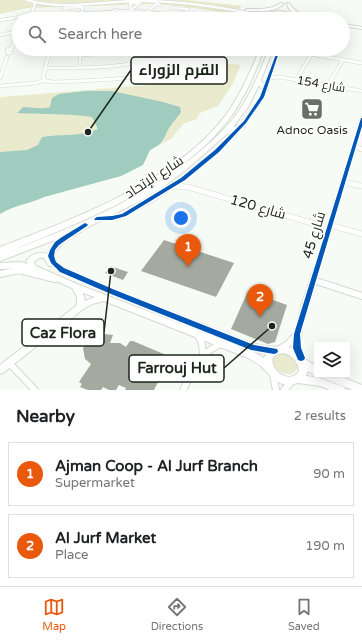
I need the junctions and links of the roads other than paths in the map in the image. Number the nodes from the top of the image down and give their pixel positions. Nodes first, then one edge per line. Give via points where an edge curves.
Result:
1 (27, 0) edge
2 (152, 0) edge
3 (119, 1) edge
4 (108, 2) junction
5 (282, 2) edge
6 (289, 2) edge
7 (35, 3) edge
8 (78, 4) junction
9 (114, 4) junction
10 (156, 4) dead end
11 (188, 4) junction
12 (83, 7) junction
13 (115, 10) junction
14 (131, 10) junction
15 (120, 11) joint
16 (238, 11) junction
17 (246, 11) junction
18 (64, 12) edge
19 (82, 12) edge
20 (111, 12) edge
21 (147, 12) joint
22 (167, 12) edge
23 (186, 12) edge
24 (241, 12) edge
25 (250, 12) edge
26 (260, 12) edge
27 (275, 12) edge
28 (288, 12) edge
29 (294, 12) edge
30 (12, 19) edge
31 (0, 20) edge
32 (350, 25) edge
33 (362, 27) edge
34 (12, 32) edge
35 (6, 34) junction
36 (0, 35) edge
37 (12, 35) edge
38 (12, 45) edge
39 (49, 56) edge
40 (80, 56) edge
41 (161, 56) edge
42 (199, 56) edge
43 (259, 56) edge
44 (268, 56) edge
45 (277, 56) edge
46 (310, 56) edge
47 (317, 56) edge
48 (343, 60) junction
49 (362, 63) edge
50 (80, 66) junction
51 (45, 68) junction
52 (271, 73) junction
53 (279, 77) junction
54 (0, 78) edge
55 (45, 80) junction
56 (269, 80) junction
57 (296, 80) junction
58 (259, 81) junction
59 (328, 85) junction
60 (0, 86) edge
61 (265, 90) junction
62 (362, 91) edge
63 (362, 119) edge
64 (242, 126) junction
65 (224, 133) junction
66 (354, 147) junction
67 (362, 148) edge
68 (183, 179) junction
69 (343, 182) junction
70 (172, 186) junction
71 (362, 186) edge
72 (188, 187) junction
73 (97, 219) junction
74 (85, 225) junction
75 (329, 227) junction
76 (362, 234) edge
77 (0, 251) edge
78 (0, 258) edge
79 (0, 266) edge
80 (56, 266) junction
81 (33, 268) junction
82 (0, 274) edge
83 (59, 279) junction
84 (313, 280) junction
85 (74, 286) junction
86 (362, 296) edge
87 (105, 298) junction
88 (79, 308) junction
89 (198, 334) junction
90 (297, 334) junction
91 (222, 344) junction
92 (277, 350) junction
93 (203, 354) junction
94 (301, 360) junction
95 (9, 363) junction
96 (0, 370) edge
97 (314, 370) edge
98 (272, 372) junction
99 (333, 378) edge
100 (295, 380) junction
101 (362, 389) edge
102 (35, 390) edge
103 (183, 390) edge
104 (276, 390) edge
105 (284, 390) edge
106 (341, 390) edge

1 - 7 street
2 - 11 street
3 - 4 street
3 - 7 street
3 - 9 street
3 - 11 street
4 - 8 street
4 - 9 street
5 - 17 highway via 269,10
5 - 27 highway
6 - 28 highway
6 - 29 highway via 290,9
7 - 8 street
8 - 12 street
9 - 13 street
10 - 21 street
11 - 16 street via 203,9
11 - 17 street
12 - 18 street via 65,8
12 - 19 street
13 - 15 street
13 - 20 street
14 - 14 street via 130,3 140,3
14 - 15 street
14 - 21 street
16 - 17 street
16 - 24 highway
17 - 25 street
17 - 26 street
22 - 23 street via 172,7 188,9
30 - 31 street
32 - 33 highway
34 - 35 street
35 - 36 street
35 - 37 street
38 - 54 street
39 - 51 street
40 - 50 street
41 - 50 street via 142,61
42 - 55 street via 171,70 149,75 56,82
43 - 77 highway, شارع الإتحاد via 246,88 227,118 184,159 105,207
44 - 58 highway, شارع الإتحاد
45 - 52 street
46 - 57 street
47 - 48 street
48 - 49 street
48 - 59 street
50 - 51 street
51 - 55 street
52 - 53 street, شارع 154
52 - 56 street
53 - 56 street, شارع 154
53 - 57 street, شارع 154
55 - 60 street
56 - 58 highway via 263,83
56 - 61 street
57 - 59 street, شارع 154
58 - 61 highway
58 - 65 highway, شارع الإتحاد via 244,108
59 - 62 street, شارع 154
61 - 64 street
63 - 66 street, شارع 45
64 - 65 highway
64 - 68 street
65 - 73 highway, شارع الإتحاد via 179,173 135,201
66 - 67 street
66 - 69 street, شارع 45
68 - 70 street
68 - 72 street via 183,183
69 - 71 street
69 - 75 street, شارع 45
70 - 72 street, شارع 120
70 - 73 street via 124,215
72 - 75 street, شارع 120
73 - 74 highway, شارع الإتحاد
74 - 78 highway, شارع الإتحاد
74 - 80 street via 56,244 52,255
75 - 76 street, شارع 120
75 - 84 street, شارع 45
79 - 81 street via 20,265
80 - 81 street via 51,264 47,257 40,255 30,261
80 - 92 street via 67,273 254,348
81 - 83 street
82 - 83 street via 19,270
83 - 85 street
84 - 86 street
84 - 90 street, شارع 45
85 - 87 street
85 - 88 street via 82,298
87 - 88 street
87 - 89 street
88 - 95 street
89 - 91 street
89 - 93 street
90 - 92 street
90 - 94 street, شارع 45 via 297,348
91 - 93 street via 211,347
91 - 98 street via 251,354
92 - 94 street via 294,352
92 - 98 street via 271,354 268,361
93 - 103 street
94 - 97 street
94 - 100 street via 304,365 303,373
95 - 96 street
95 - 102 street
98 - 100 street via 282,380
98 - 104 street
99 - 101 street
100 - 105 street
100 - 106 street via 320,382

